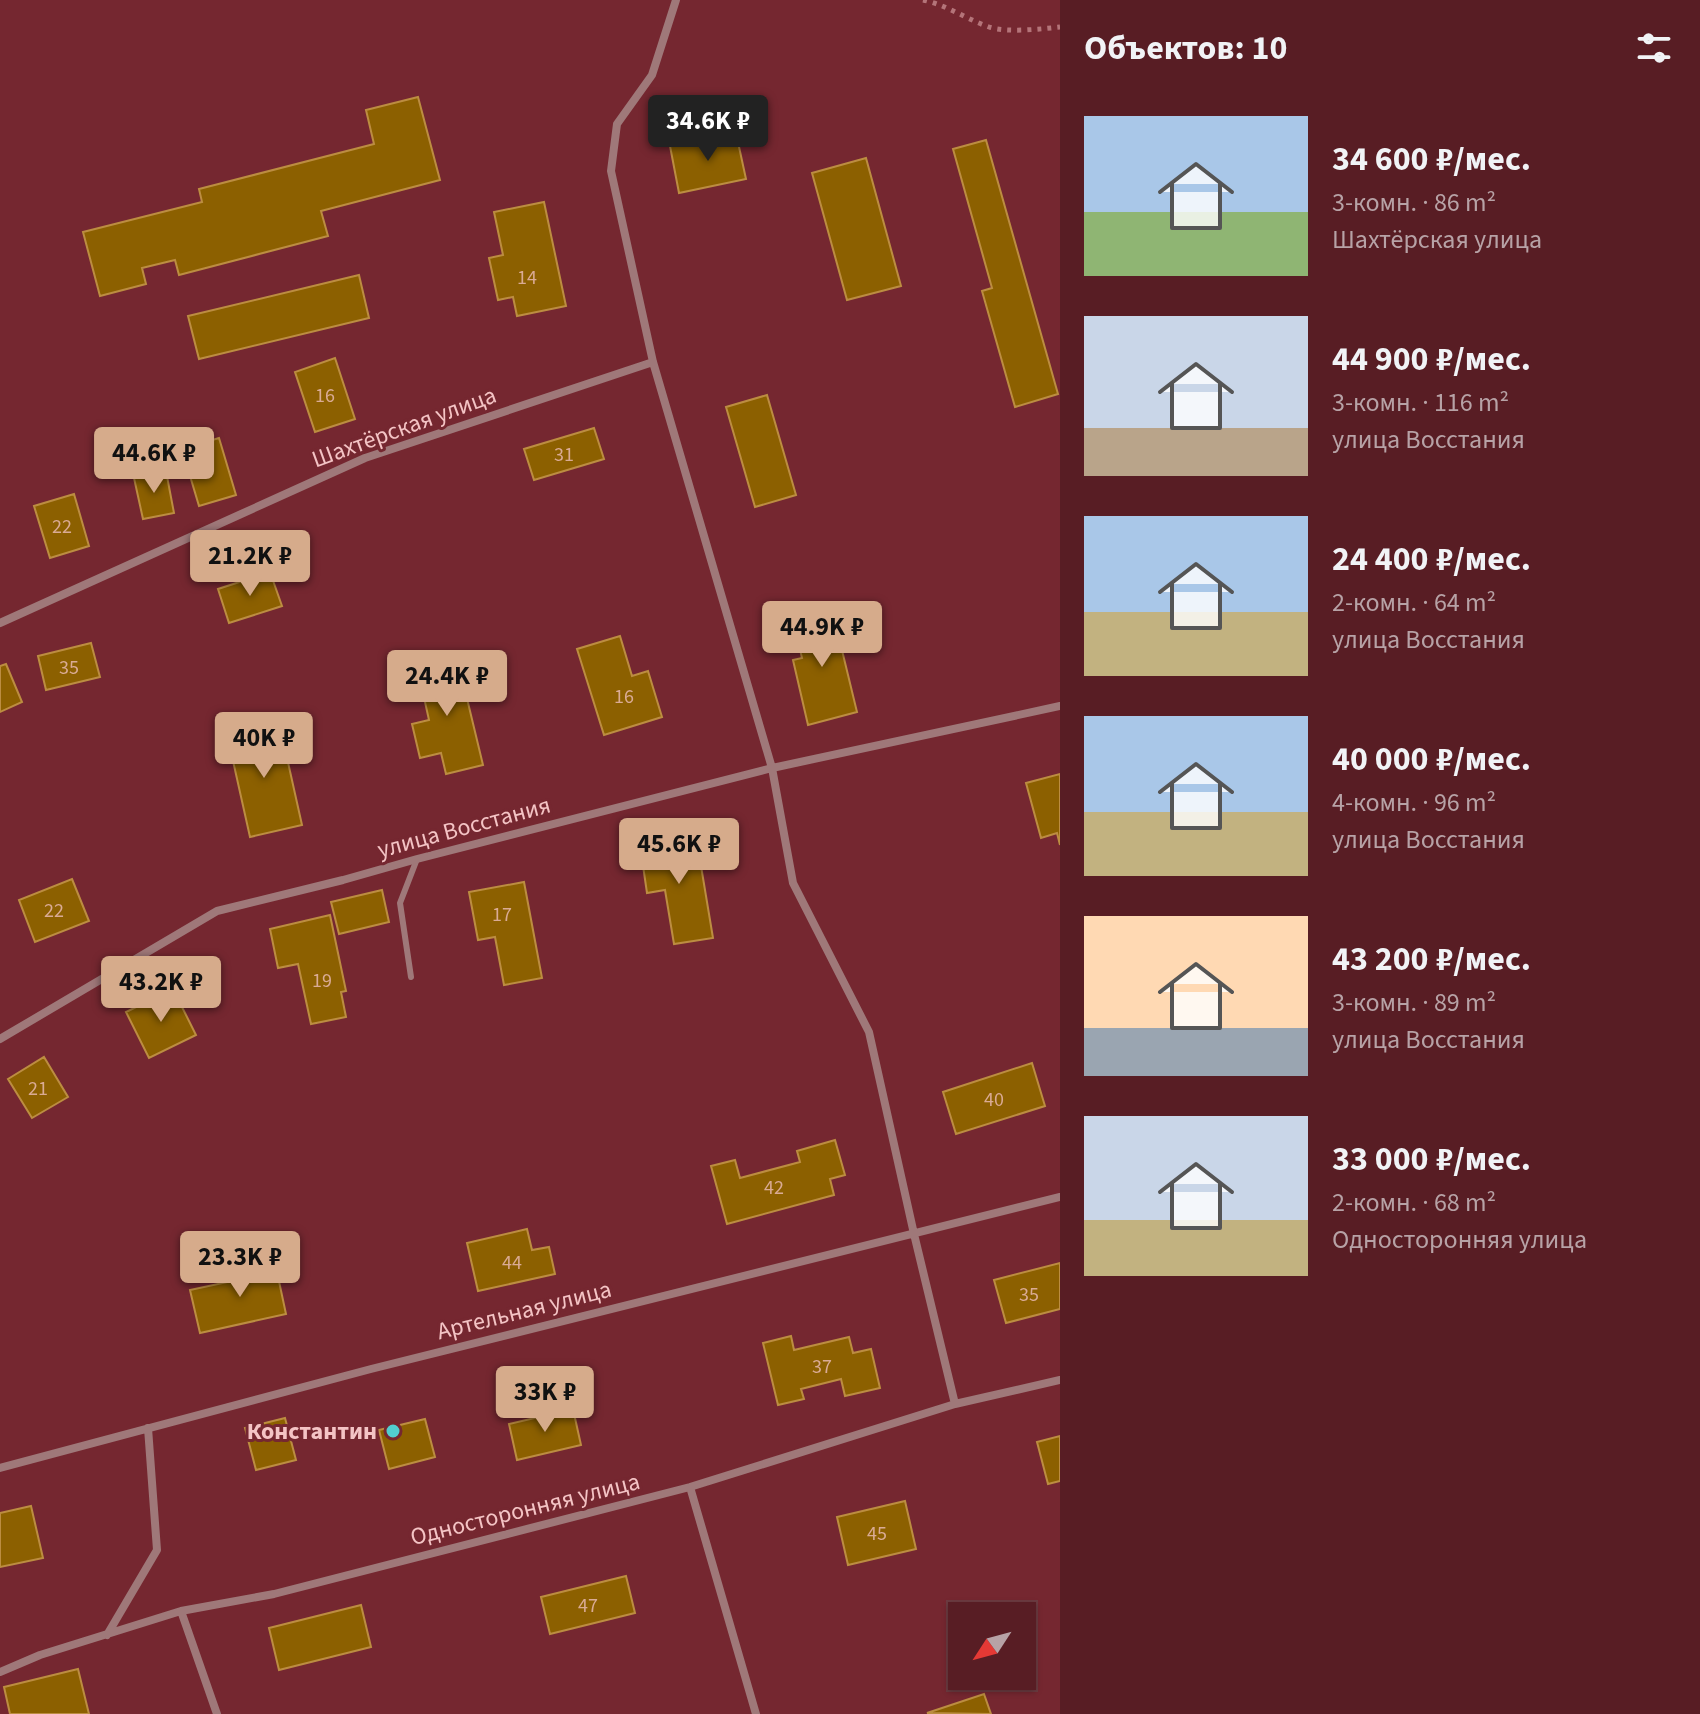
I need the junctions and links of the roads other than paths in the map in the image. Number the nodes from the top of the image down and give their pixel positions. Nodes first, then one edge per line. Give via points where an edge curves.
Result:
1 (676, 0) edge
2 (653, 362) junction
3 (0, 623) edge
4 (1060, 706) edge
5 (772, 768) junction
6 (417, 859) junction
7 (411, 977) dead end
8 (0, 1039) edge
9 (1060, 1197) edge
10 (914, 1234) junction
11 (1060, 1380) edge
12 (955, 1404) junction
13 (148, 1428) junction
14 (0, 1468) edge
15 (690, 1487) junction
16 (181, 1611) junction
17 (107, 1635) junction
18 (0, 1672) edge
19 (217, 1714) edge
20 (756, 1714) edge

1 - 2 street via 652,75 617,124 611,171
2 - 3 street, Шахтёрская улица via 365,458
2 - 5 street
4 - 5 street, улица Восстания
5 - 6 street, улица Восстания
5 - 10 street via 793,883 869,1032
6 - 7 lane via 400,903
6 - 8 street, улица Восстания via 217,911
9 - 10 street, Артельная улица
10 - 12 street
10 - 13 street, Артельная улица
11 - 12 street, Односторонняя улица
12 - 15 street, Односторонняя улица
13 - 14 street, Артельная улица
13 - 17 street via 157,1550
15 - 16 street, Односторонняя улица via 274,1594
15 - 20 street
16 - 17 street, Односторонняя улица
16 - 19 street
17 - 18 street, Односторонняя улица

